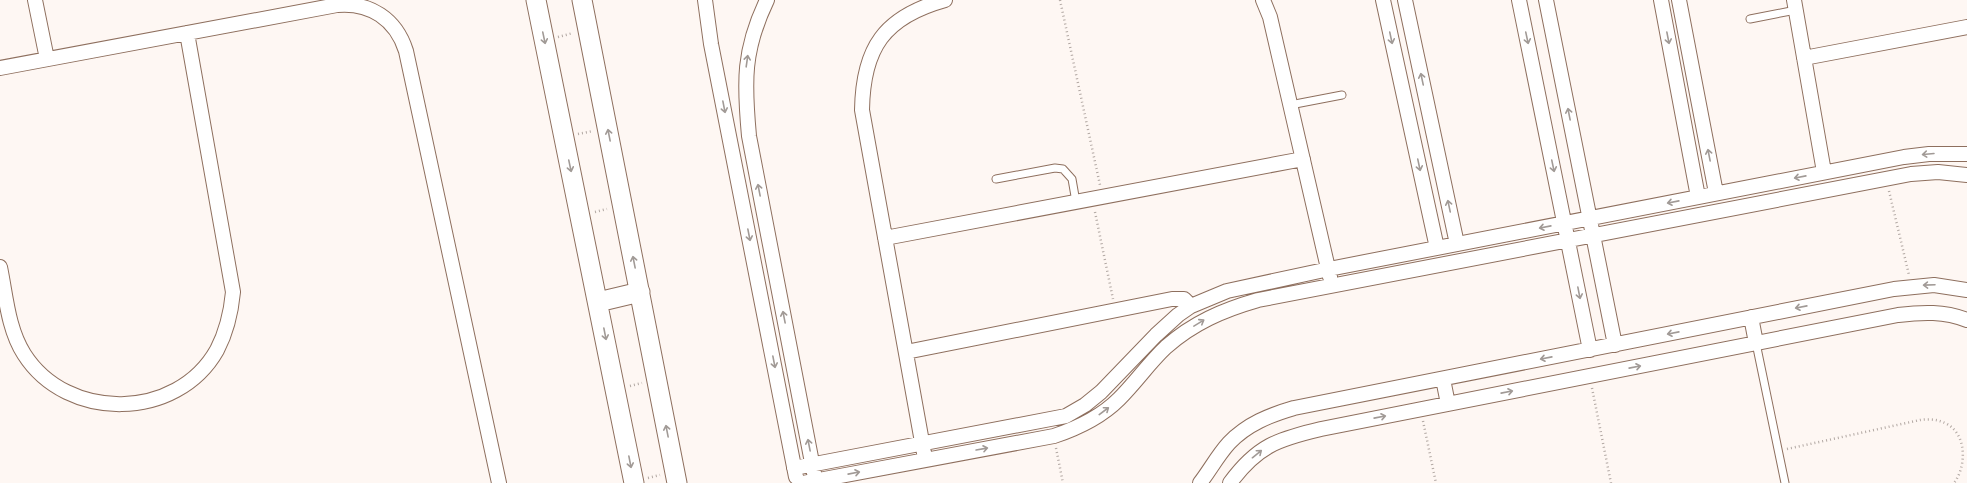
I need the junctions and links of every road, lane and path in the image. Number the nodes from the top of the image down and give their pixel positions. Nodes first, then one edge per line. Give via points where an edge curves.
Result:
1 (35, 0) edge
2 (536, 0) edge
3 (582, 0) edge
4 (705, 0) edge
5 (767, 0) edge
6 (945, 0) edge
7 (1060, 0) edge
8 (1262, 0) edge
9 (1383, 0) edge
10 (1405, 0) edge
11 (1519, 0) edge
12 (1546, 0) edge
13 (1660, 0) edge
14 (1679, 0) edge
15 (1795, 5) edge
16 (1750, 19) dead end
17 (1967, 27) edge
18 (588, 30) junction
19 (187, 33) junction
20 (544, 40) junction
21 (1804, 58) junction
22 (47, 59) junction
23 (0, 68) edge
24 (1342, 95) dead end
25 (1290, 105) junction
26 (608, 127) junction
27 (564, 137) junction
28 (1967, 154) edge
29 (1303, 159) junction
30 (1824, 172) junction
31 (1967, 175) edge
32 (1886, 178) junction
33 (996, 179) dead end
34 (1716, 193) junction
35 (1698, 197) junction
36 (1098, 198) junction
37 (1076, 202) junction
38 (623, 205) junction
39 (581, 216) junction
40 (1590, 218) junction
41 (1565, 223) junction
42 (1593, 235) junction
43 (885, 238) junction
44 (1568, 240) junction
45 (1457, 244) junction
46 (1437, 248) junction
47 (0, 267) edge
48 (1329, 269) junction
49 (1332, 286) junction
50 (1911, 286) junction
51 (1967, 290) edge
52 (640, 292) junction
53 (598, 302) junction
54 (1191, 306) junction
55 (1115, 311) junction
56 (1751, 317) junction
57 (1967, 320) edge
58 (1756, 343) junction
59 (1615, 345) junction
60 (1590, 350) junction
61 (906, 352) junction
62 (1589, 376) junction
63 (657, 379) junction
64 (1443, 379) junction
65 (615, 389) junction
66 (1448, 404) junction
67 (1421, 409) junction
68 (1054, 436) junction
69 (922, 444) junction
70 (1778, 450) junction
71 (925, 459) junction
72 (813, 464) junction
73 (794, 468) junction
74 (676, 478) edge
75 (634, 482) edge
76 (812, 482) edge
77 (499, 483) edge
78 (797, 483) edge
79 (1063, 483) edge
80 (1200, 483) edge
81 (1230, 483) edge
82 (1436, 483) edge
83 (1611, 483) edge
84 (1785, 483) edge
85 (1954, 483) edge

1 - 22 street
2 -> 20 street
3 - 18 street
4 -> 73 street via 711,44
72 -> 5 street via 749,136 745,79 749,48
6 - 43 street via 907,14 889,28 875,47 866,67 862,110
7 - 36 path
8 - 25 street via 1270,18
9 -> 46 street
45 -> 10 street
11 -> 41 street
40 -> 12 street
13 -> 35 street
34 -> 14 street
15 - 16 lane
15 - 21 street
17 - 21 street
18 - 20 path
18 - 26 street
19 - 22 street
19 - 47 street via 233,292 231,313 225,332 204,368 189,382 152,401 111,405 90,402 71,395 37,371 14,337
19 - 77 street via 347,4 377,12 398,33 406,51
20 - 27 street
21 - 30 street
22 - 23 street
24 - 25 lane
25 - 29 street
26 - 27 path
38 -> 26 street
27 -> 39 street
28 -> 30 street via 1929,154
29 - 36 street
29 - 48 street
30 -> 34 street
31 - 32 street via 1938,172
32 - 42 street
32 - 50 path
33 - 37 lane via 1055,168 1063,169 1072,179
34 - 35 street
35 -> 40 street
36 - 37 street
36 - 55 path
37 - 43 street
38 - 39 path
52 -> 38 street
39 - 53 street
40 - 41 street
40 - 42 street
41 - 44 street
41 -> 45 street
42 - 44 street
42 - 59 street
43 - 61 street
44 - 49 street
44 -> 60 street
45 - 46 street
46 - 48 street
48 - 49 street
48 - 54 street via 1228,291
68 -> 49 street via 1089,422 1105,411 1166,347 1208,318 1258,300
51 -> 50 street via 1934,285
50 -> 56 street
52 - 53 street
52 - 63 street
53 -> 65 street
54 - 55 street via 1184,299 1178,298
54 - 69 street via 1156,335 1101,392 1066,416
55 - 61 street
56 - 58 street
56 -> 59 street
57 - 58 street via 1940,313 1919,313
62 -> 58 street
58 - 70 lane
59 - 60 street
60 -> 64 street
61 - 69 street
66 -> 62 street
62 - 83 path
63 - 65 path
74 -> 63 street
64 - 66 street
64 - 80 street via 1294,408 1260,420 1230,442
65 -> 75 street
66 - 67 street
81 -> 67 street via 1256,454 1276,441 1321,429
67 - 82 path
71 -> 68 street
68 - 79 path
69 - 71 street
69 - 72 street
70 - 84 lane
70 - 85 path via 1920,420 1937,420 1958,434 1965,449 1965,466
76 -> 71 street
72 - 73 street
72 - 76 street
73 - 78 street
74 - 75 path

